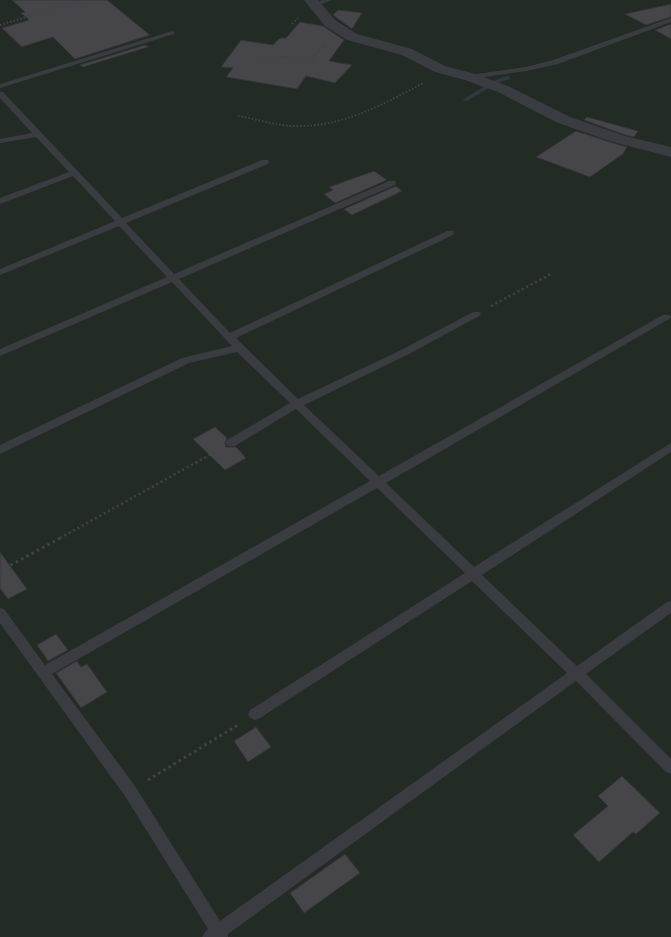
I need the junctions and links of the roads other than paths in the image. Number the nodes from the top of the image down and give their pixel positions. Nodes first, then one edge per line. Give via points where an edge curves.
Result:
1 (318, 2) edge
2 (671, 20) edge
3 (172, 33) dead end
4 (475, 79) junction
5 (0, 86) edge
6 (0, 94) edge
7 (37, 134) junction
8 (0, 141) edge
9 (671, 152) edge
10 (265, 162) dead end
11 (73, 173) junction
12 (392, 183) dead end
13 (0, 201) edge
14 (121, 222) junction
15 (450, 233) dead end
16 (0, 272) edge
17 (174, 278) junction
18 (476, 314) road end
19 (666, 317) dead end
20 (230, 338) junction
21 (239, 348) junction
22 (0, 353) edge
23 (297, 404) junction
24 (231, 443) road end
25 (671, 447) edge
26 (0, 450) edge
27 (378, 482) junction
28 (474, 574) junction
29 (671, 606) edge
30 (0, 613) edge
31 (43, 673) junction
32 (577, 674) junction
33 (255, 714) road end
34 (671, 768) edge
35 (216, 935) edge

1 - 4 street via 330,23 352,37 407,52 445,71
2 - 4 lane via 555,62
3 - 5 lane
4 - 9 street via 503,89 564,120 619,139
6 - 7 lane
7 - 8 lane
7 - 11 lane
10 - 14 lane
11 - 13 lane
11 - 14 lane
12 - 17 lane
14 - 16 lane
14 - 17 lane
15 - 20 lane
17 - 20 lane
17 - 22 lane
18 - 23 lane via 405,352
19 - 27 lane
20 - 21 lane
21 - 23 lane
21 - 26 lane via 186,360
23 - 24 lane
23 - 27 lane
25 - 28 lane
27 - 28 lane
27 - 31 lane
28 - 32 lane
28 - 33 lane
29 - 32 lane
30 - 31 lane
31 - 35 lane via 130,791
32 - 34 lane
32 - 35 lane

